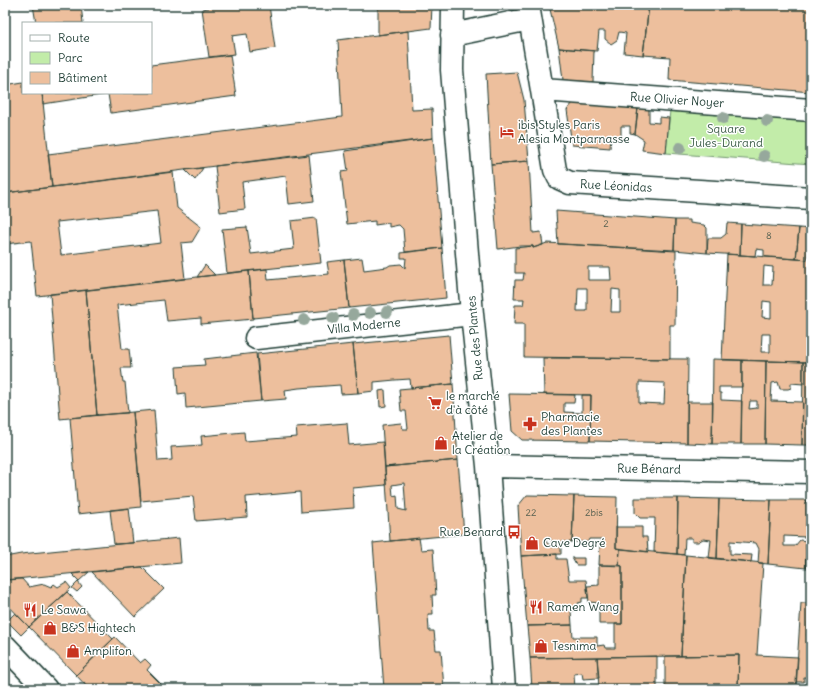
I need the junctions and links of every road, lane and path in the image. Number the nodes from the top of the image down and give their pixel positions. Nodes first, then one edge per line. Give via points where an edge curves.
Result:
1 (453, 5) edge
2 (529, 12) edge
3 (452, 35) junction
4 (543, 90) junction
5 (811, 110) edge
6 (811, 198) edge
7 (472, 314) junction
8 (256, 338) dead end
9 (488, 466) junction
10 (811, 472) edge
11 (5, 646) edge
12 (46, 689) edge
13 (504, 689) edge

1 - 3 street, Rue des Plantes
2 - 3 street via 479,31
2 - 4 street, Rue Léonidas
3 - 7 street, Rue des Plantes via 452,70
4 - 5 street, Rue Olivier Noyer
4 - 6 street, Rue Léonidas via 555,170 559,178 570,183
7 - 8 street, Villa Moderne
7 - 9 street, Rue des Plantes
9 - 10 street, Rue Bénard
9 - 13 street, Rue des Plantes
11 - 12 street

